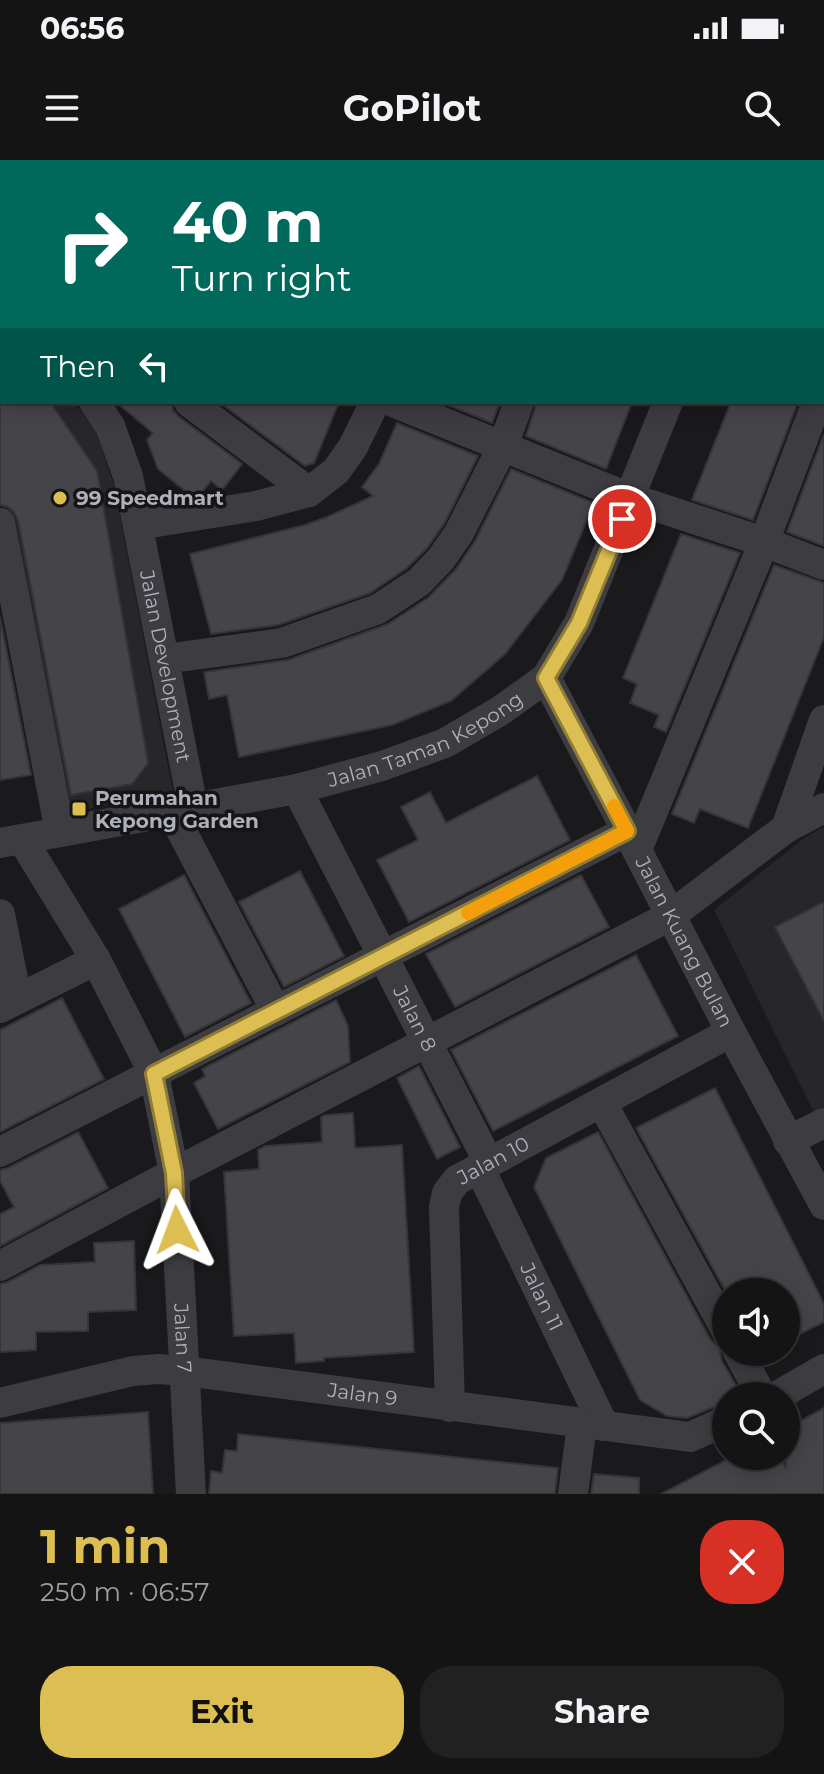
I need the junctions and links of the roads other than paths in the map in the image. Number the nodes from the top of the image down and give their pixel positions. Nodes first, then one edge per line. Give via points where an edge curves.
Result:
1 (95, 404) edge
2 (192, 404) edge
3 (374, 404) edge
4 (398, 404) edge
5 (518, 404) edge
6 (667, 404) edge
7 (816, 404) edge
8 (503, 446) junction
9 (309, 492) junction
10 (630, 498) junction
11 (0, 523) edge
12 (138, 525) junction
13 (764, 542) junction
14 (824, 565) edge
15 (164, 659) junction
16 (546, 678) junction
17 (824, 720) edge
18 (297, 789) junction
19 (824, 808) edge
20 (182, 809) junction
21 (786, 828) junction
22 (60, 832) junction
23 (11, 841) edge
24 (632, 841) junction
25 (0, 914) edge
26 (670, 916) junction
27 (383, 956) junction
28 (96, 960) junction
29 (9, 1004) edge
30 (276, 1011) junction
31 (731, 1032) junction
32 (427, 1042) junction
33 (154, 1074) junction
34 (602, 1103) junction
35 (824, 1123) edge
36 (788, 1141) junction
37 (0, 1152) edge
38 (484, 1166) junction
39 (174, 1173) junction
40 (824, 1205) edge
41 (0, 1266) edge
42 (712, 1304) edge
43 (824, 1369) edge
44 (185, 1371) junction
45 (800, 1383) edge
46 (0, 1403) edge
47 (450, 1407) junction
48 (593, 1425) junction
49 (712, 1427) edge
50 (191, 1494) edge
51 (573, 1494) edge

1 - 12 street, Jalan Development via 110,426 128,476
2 - 9 street
3 - 9 street via 336,471
4 - 8 street
5 - 8 street
6 - 10 street, Jalan Taman Kepong
7 - 13 street
8 - 10 street
8 - 15 street via 441,559 419,582 378,609 282,643
9 - 12 street
10 - 13 street
10 - 16 street, Jalan Taman Kepong via 579,623
11 - 22 street
12 - 15 street, Jalan Development
13 - 14 street
13 - 24 street
15 - 20 street, Jalan Development
16 - 18 street, Jalan Taman Kepong via 445,743
16 - 24 street, Jalan Kuang Bulan
17 - 21 street
18 - 20 street, Jalan Taman Kepong
18 - 27 street, Jalan 8
19 - 21 street
20 - 22 street, Jalan Taman Kepong
20 - 30 street, Jalan Development
21 - 26 street
22 - 23 street, Jalan Taman Kepong
23 - 28 street, Jalan 7
24 - 26 street, Jalan Kuang Bulan
24 - 27 street
25 - 29 street
26 - 31 street, Jalan Kuang Bulan
26 - 32 street
27 - 30 street
27 - 32 street, Jalan 8
28 - 29 street
28 - 33 street, Jalan 7
30 - 33 street
31 - 34 street, Jalan 10
31 - 36 street, Jalan Kuang Bulan
32 - 38 street, Jalan 8
32 - 39 street
33 - 37 street
33 - 39 street, Jalan 7
34 - 38 street, Jalan 10
34 - 42 street
35 - 36 street
36 - 40 street, Jalan Kuang Bulan
38 - 47 street, Jalan 10 via 457,1180 444,1207
38 - 48 street, Jalan 11
39 - 41 street
39 - 44 street, Jalan 7
43 - 45 street
44 - 46 street, Jalan 9 via 133,1371
44 - 47 street, Jalan 9
44 - 50 street, Jalan 7
47 - 48 street, Jalan 9
48 - 49 street, Jalan 9 via 690,1437
48 - 51 street

